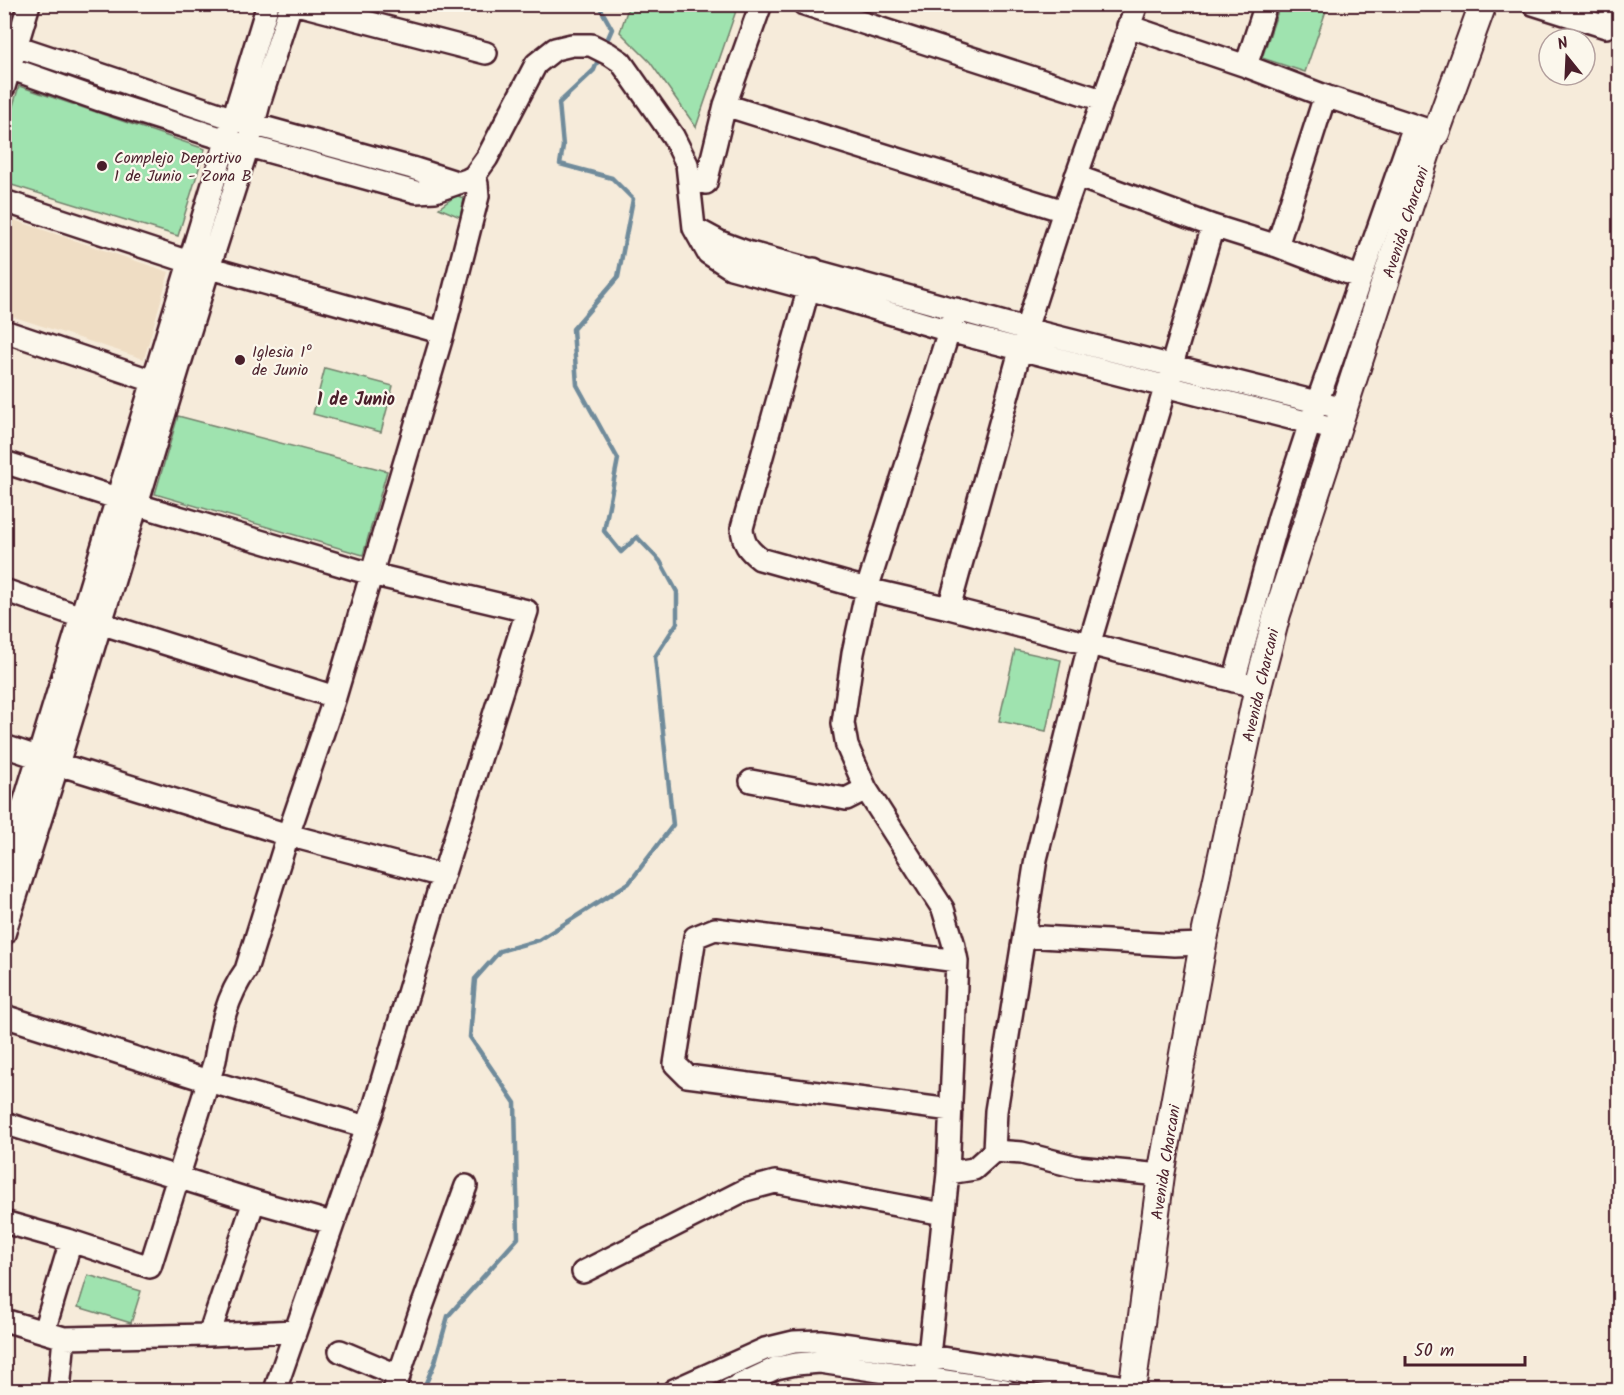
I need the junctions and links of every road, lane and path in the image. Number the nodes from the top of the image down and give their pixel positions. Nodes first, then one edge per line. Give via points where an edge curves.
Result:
1 (29, 4) edge
2 (268, 4) edge
3 (291, 4) edge
4 (297, 4) edge
5 (761, 4) edge
6 (804, 4) edge
7 (1137, 4) edge
8 (1266, 4) edge
9 (1533, 4) edge
10 (1615, 4) edge
11 (1483, 5) edge
12 (1128, 26) junction
13 (11, 44) edge
14 (486, 53) dead end
15 (1246, 66) junction
16 (7, 73) edge
17 (1325, 96) junction
18 (1102, 100) junction
19 (725, 105) junction
20 (244, 122) junction
21 (1425, 129) junction
22 (227, 140) junction
23 (248, 146) junction
24 (1076, 176) junction
25 (467, 179) junction
26 (706, 183) dead end
27 (4, 201) edge
28 (1064, 211) junction
29 (1213, 226) junction
30 (1278, 246) junction
31 (189, 262) junction
32 (209, 268) junction
33 (811, 279) junction
34 (1361, 279) junction
35 (956, 309) junction
36 (4, 330) edge
37 (949, 331) junction
38 (443, 333) junction
39 (1023, 339) junction
40 (1172, 365) junction
41 (153, 381) junction
42 (1166, 386) junction
43 (1313, 413) junction
44 (1340, 419) junction
45 (4, 462) edge
46 (118, 498) junction
47 (138, 505) junction
48 (371, 574) junction
49 (867, 589) junction
50 (4, 590) edge
51 (949, 608) junction
52 (81, 617) junction
53 (102, 622) junction
54 (1089, 645) junction
55 (1246, 684) junction
56 (335, 697) junction
57 (4, 746) edge
58 (49, 760) junction
59 (751, 780) dead end
60 (866, 789) junction
61 (288, 835) junction
62 (4, 869) edge
63 (443, 876) junction
64 (4, 934) edge
65 (1024, 936) junction
66 (1203, 944) junction
67 (957, 961) junction
68 (4, 1016) edge
69 (208, 1081) junction
70 (951, 1110) junction
71 (4, 1123) edge
72 (367, 1127) junction
73 (994, 1151) junction
74 (948, 1173) junction
75 (1161, 1175) junction
76 (177, 1177) junction
77 (466, 1186) dead end
78 (254, 1201) junction
79 (943, 1214) junction
80 (4, 1222) edge
81 (332, 1223) junction
82 (71, 1241) junction
83 (583, 1272) dead end
84 (4, 1320) edge
85 (44, 1331) junction
86 (295, 1331) junction
87 (209, 1335) junction
88 (64, 1338) junction
89 (340, 1351) dead end
90 (929, 1356) junction
91 (397, 1383) edge
92 (923, 1385) edge
93 (1132, 1389) edge
94 (59, 1390) edge
95 (275, 1390) edge
96 (674, 1390) edge
97 (729, 1390) edge
98 (1005, 1390) edge

1 - 13 street
2 - 20 street via 236,106
3 - 20 street
4 - 14 street
5 - 19 street
6 - 18 street
7 - 12 street
8 - 15 street
9 - 10 street via 1606,27
11 - 21 main road, Avenida Charcani
12 - 15 street
12 - 18 street
13 - 16 street
13 - 20 street
15 - 17 street
16 - 22 street
17 - 21 street
17 - 30 street
18 - 24 street
19 - 26 street
19 - 28 street
20 - 22 street
20 - 23 street
20 - 25 street
21 - 34 street
21 - 44 main road, Avenida Charcani via 1432,137
22 - 23 street
22 - 31 street
23 - 25 street via 416,192 435,191
23 - 32 street
24 - 28 street
24 - 29 street
25 - 33 street via 487,158 536,64 555,49 572,45 600,50 621,62 673,136 687,164 694,228
25 - 38 street via 477,184 478,196
27 - 31 street
28 - 39 street
29 - 30 street
29 - 40 street
30 - 34 street
31 - 32 street
31 - 41 street
32 - 38 street
32 - 47 street
33 - 35 street
33 - 37 street
33 - 49 street via 742,528 743,540 760,559
34 - 43 street
35 - 37 street
35 - 39 street
36 - 41 street
37 - 39 street
37 - 49 street
38 - 48 street
39 - 40 street
39 - 42 street
39 - 51 street
40 - 42 street
40 - 43 street
41 - 46 street
42 - 43 street
42 - 54 street
43 - 44 street
43 - 55 street via 1279,517
44 - 55 main road, Avenida Charcani via 1276,614
45 - 46 street
46 - 47 street
46 - 52 street
47 - 48 street
47 - 53 street
48 - 56 street
48 - 63 street via 527,611
49 - 51 street
49 - 60 street via 843,723 847,746
50 - 52 street
51 - 54 street
52 - 53 street
52 - 58 street
53 - 56 street
53 - 58 street
54 - 55 street
54 - 65 street via 1036,860
55 - 66 main road, Avenida Charcani
56 - 61 street
57 - 58 street
58 - 61 street
58 - 62 street
58 - 64 street
59 - 60 street via 846,799
60 - 67 street via 943,909
61 - 63 street
61 - 69 street via 246,970 231,997
63 - 72 street
65 - 66 street
65 - 73 street via 996,1111
66 - 75 main road, Avenida Charcani
67 - 70 street
67 - 70 street via 715,929 695,937 675,1064 687,1076
68 - 69 street
69 - 72 street
69 - 76 street
70 - 74 street
71 - 76 street
72 - 81 street
73 - 74 street via 974,1169
73 - 75 street via 1022,1153 1077,1167
74 - 79 street
75 - 93 main road, Avenida Charcani
76 - 78 street
76 - 82 street via 150,1267
77 - 91 street
78 - 81 street
78 - 87 street
79 - 83 street via 775,1182 745,1190
79 - 90 street
80 - 82 street
81 - 86 street
82 - 85 street
84 - 85 street
85 - 88 street
86 - 87 street
86 - 95 street
87 - 88 street
88 - 94 street
89 - 91 street
90 - 92 street
90 - 93 street
90 - 96 street via 820,1341 794,1342 765,1349
92 - 97 street via 860,1367 820,1362 776,1368
92 - 98 street

